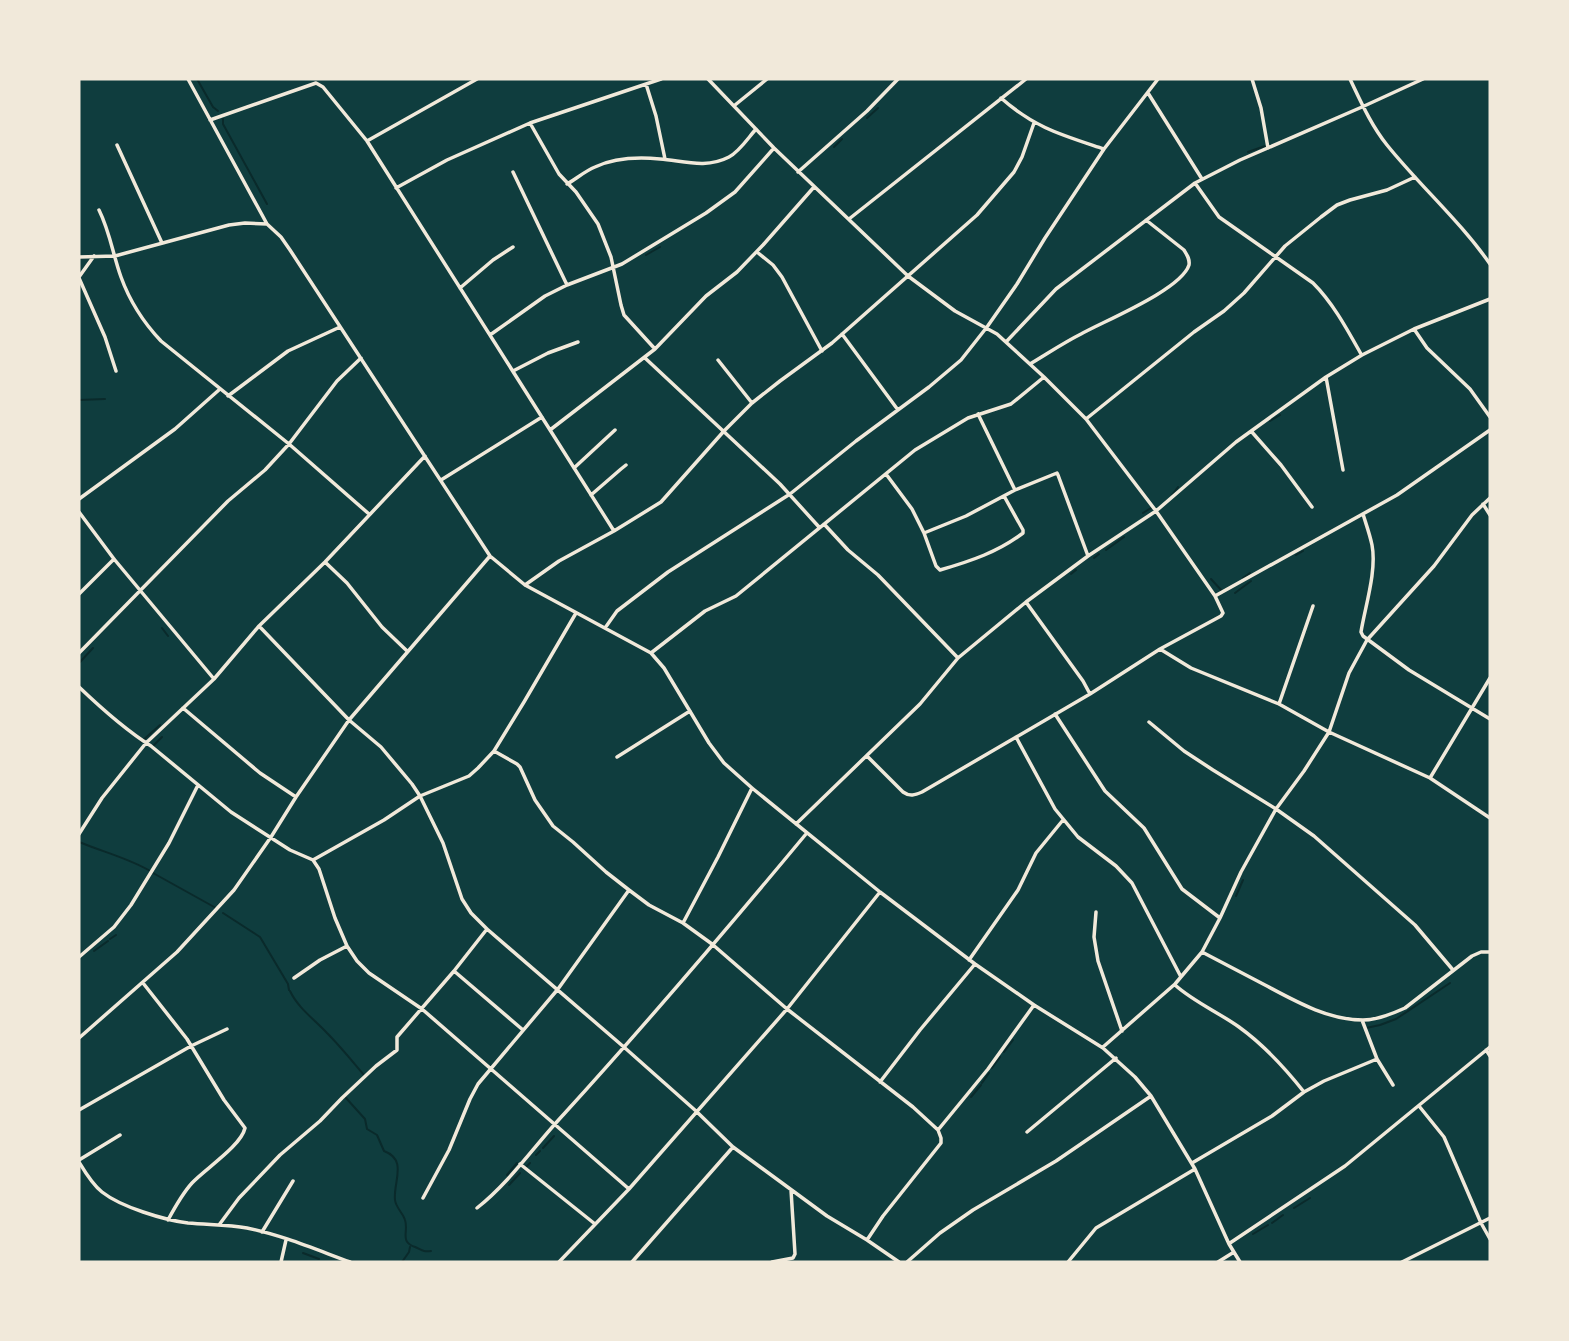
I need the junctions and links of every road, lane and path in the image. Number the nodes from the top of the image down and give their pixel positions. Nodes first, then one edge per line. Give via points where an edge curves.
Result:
1 (188, 79) edge
2 (478, 79) edge
3 (661, 79) edge
4 (708, 79) edge
5 (767, 79) edge
6 (898, 79) edge
7 (1026, 79) edge
8 (1158, 79) edge
9 (1252, 79) edge
10 (1350, 79) edge
11 (1423, 79) edge
12 (646, 84) junction
13 (1148, 93) junction
14 (1001, 98) junction
15 (735, 106) junction
16 (1362, 107) junction
17 (210, 120) junction
18 (530, 123) junction
19 (1034, 123) junction
20 (756, 129) junction
21 (367, 141) junction
22 (117, 145) dead end
23 (774, 148) junction
24 (1268, 148) junction
25 (1104, 149) junction
26 (665, 159) junction
27 (513, 172) dead end
28 (798, 172) junction
29 (1415, 177) junction
30 (1202, 178) junction
31 (1195, 183) junction
32 (568, 184) junction
33 (814, 187) junction
34 (396, 188) junction
35 (99, 210) dead end
36 (849, 219) junction
37 (1146, 220) junction
38 (267, 224) junction
39 (162, 243) junction
40 (513, 247) dead end
41 (757, 252) junction
42 (94, 256) junction
43 (116, 256) junction
44 (79, 257) edge
45 (1275, 257) junction
46 (1490, 264) edge
47 (614, 267) junction
48 (908, 276) junction
49 (79, 277) edge
50 (567, 285) junction
51 (460, 288) junction
52 (1490, 299) edge
53 (341, 327) junction
54 (987, 327) junction
55 (1414, 329) junction
56 (842, 334) junction
57 (490, 335) junction
58 (578, 342) dead end
59 (1006, 342) junction
60 (655, 349) junction
61 (822, 351) junction
62 (1362, 355) junction
63 (361, 358) junction
64 (645, 358) junction
65 (718, 359) dead end
66 (1030, 364) junction
67 (117, 371) dead end
68 (513, 371) junction
69 (1044, 377) junction
70 (1326, 377) junction
71 (220, 389) junction
72 (228, 396) junction
73 (752, 403) junction
74 (898, 410) junction
75 (978, 414) junction
76 (542, 417) junction
77 (1490, 417) edge
78 (1086, 419) junction
79 (550, 430) junction
80 (615, 430) dead end
81 (1490, 430) edge
82 (724, 431) junction
83 (1251, 431) junction
84 (289, 444) junction
85 (425, 456) junction
86 (626, 466) dead end
87 (574, 468) junction
88 (1343, 470) dead end
89 (886, 474) junction
90 (441, 480) junction
91 (1015, 490) junction
92 (592, 495) junction
93 (790, 495) junction
94 (1004, 496) junction
95 (1490, 498) edge
96 (79, 499) edge
97 (1483, 504) junction
98 (1312, 508) dead end
99 (1156, 511) junction
100 (79, 512) edge
101 (369, 514) junction
102 (1363, 514) junction
103 (1490, 515) edge
104 (824, 524) junction
105 (819, 527) junction
106 (614, 531) junction
107 (924, 533) junction
108 (490, 556) junction
109 (1088, 556) junction
110 (114, 559) junction
111 (325, 562) junction
112 (525, 585) junction
113 (140, 591) junction
114 (79, 594) edge
115 (1215, 596) junction
116 (1026, 603) junction
117 (1313, 606) dead end
118 (576, 613) junction
119 (259, 626) junction
120 (605, 628) junction
121 (1367, 640) junction
122 (1160, 649) junction
123 (407, 651) junction
124 (79, 653) edge
125 (651, 653) junction
126 (958, 658) junction
127 (1490, 678) edge
128 (214, 680) junction
129 (79, 687) edge
130 (1090, 694) junction
131 (1279, 704) junction
132 (183, 708) junction
133 (1472, 708) junction
134 (690, 711) junction
135 (1055, 715) junction
136 (1490, 719) edge
137 (349, 720) junction
138 (1149, 722) dead end
139 (1329, 732) junction
140 (1016, 737) junction
141 (145, 743) junction
142 (494, 751) junction
143 (867, 756) junction
144 (617, 757) dead end
145 (1430, 778) junction
146 (198, 785) junction
147 (752, 788) junction
148 (420, 796) junction
149 (296, 797) junction
150 (1276, 809) junction
151 (1489, 816) edge
152 (1063, 820) junction
153 (796, 824) junction
154 (79, 834) edge
155 (806, 834) junction
156 (271, 837) junction
157 (313, 860) junction
158 (629, 890) junction
159 (880, 892) junction
160 (1096, 912) dead end
161 (1220, 918) junction
162 (683, 923) junction
163 (487, 929) junction
164 (712, 944) junction
165 (347, 946) junction
166 (1202, 952) junction
167 (1490, 952) edge
168 (79, 957) edge
169 (969, 960) junction
170 (975, 964) junction
171 (1453, 970) junction
172 (454, 971) junction
173 (1181, 977) junction
174 (294, 978) dead end
175 (144, 983) junction
176 (1175, 984) junction
177 (558, 989) junction
178 (1034, 1005) junction
179 (422, 1009) junction
180 (788, 1009) junction
181 (1362, 1020) junction
182 (227, 1030) dead end
183 (523, 1030) junction
184 (1122, 1031) junction
185 (79, 1038) edge
186 (191, 1046) junction
187 (625, 1048) junction
188 (1103, 1048) junction
189 (1488, 1048) edge
190 (1490, 1056) edge
191 (1116, 1058) junction
192 (1377, 1059) junction
193 (490, 1069) junction
194 (880, 1082) junction
195 (1393, 1085) dead end
196 (1304, 1092) junction
197 (1151, 1096) junction
198 (1419, 1106) junction
199 (79, 1110) edge
200 (696, 1111) junction
201 (554, 1125) junction
202 (938, 1130) junction
203 (1027, 1132) dead end
204 (120, 1135) dead end
205 (733, 1147) junction
206 (79, 1161) edge
207 (1192, 1163) junction
208 (520, 1164) junction
209 (1195, 1169) junction
210 (293, 1181) dead end
211 (629, 1189) junction
212 (791, 1190) junction
213 (423, 1198) dead end
214 (477, 1208) dead end
215 (1490, 1218) edge
216 (168, 1220) junction
217 (1481, 1223) junction
218 (595, 1224) junction
219 (219, 1225) junction
220 (262, 1232) junction
221 (1490, 1239) edge
222 (286, 1240) junction
223 (867, 1240) junction
224 (1229, 1244) junction
225 (1234, 1252) junction
226 (281, 1262) edge
227 (350, 1262) edge
228 (559, 1262) edge
229 (632, 1262) edge
230 (772, 1262) edge
231 (899, 1262) edge
232 (907, 1262) edge
233 (1068, 1262) edge
234 (1218, 1262) edge
235 (1240, 1262) edge
236 (1402, 1262) edge

1 - 17 street
2 - 21 street
3 - 12 street
4 - 15 street
5 - 15 street
6 - 28 street
7 - 14 street
8 - 13 street
9 - 24 street
10 - 16 street
11 - 16 street
12 - 18 street
12 - 26 street
13 - 25 street
13 - 30 street
14 - 19 street
14 - 36 street
15 - 20 street
16 - 24 street
16 - 29 street
17 - 21 street via 316,83
17 - 38 street
18 - 32 street
18 - 34 street
19 - 25 street
19 - 48 street via 1022,157 996,195
20 - 23 street
20 - 26 street via 736,152 716,162
21 - 34 street
22 - 39 street
23 - 28 street
23 - 47 street via 721,203
24 - 30 street
25 - 54 street
26 - 32 street via 598,165
27 - 50 street
28 - 33 street
29 - 45 street via 1337,205
29 - 46 street
30 - 31 street
31 - 37 street
31 - 45 street via 1219,217
32 - 47 street via 598,224
33 - 36 street
33 - 41 street
34 - 51 street
35 - 43 street
36 - 48 street
37 - 59 street via 1056,289
37 - 66 street via 1188,256 1180,278 1144,303
38 - 39 street via 229,225
38 - 53 street via 281,237
39 - 43 street
40 - 51 street
41 - 60 street
41 - 61 street via 782,277
42 - 43 street
42 - 44 street
42 - 49 street
43 - 71 street via 134,306 147,327
45 - 62 street via 1320,290
45 - 78 street via 1224,311
47 - 50 street
47 - 60 street via 624,315
48 - 54 street via 955,311
48 - 56 street
49 - 67 street
50 - 57 street
51 - 57 street
52 - 55 street
53 - 63 street
53 - 72 street via 288,351
54 - 59 street
54 - 74 street via 961,360
55 - 62 street
55 - 77 street
56 - 61 street
56 - 74 street
57 - 68 street
58 - 68 street
59 - 66 street
60 - 64 street
61 - 73 street
62 - 70 street
63 - 84 street via 337,381
63 - 85 street
64 - 79 street
64 - 82 street
65 - 73 street
66 - 69 street
68 - 76 street
69 - 75 street via 1011,404
69 - 78 street
70 - 83 street
70 - 88 street
71 - 72 street
71 - 96 street via 175,429
72 - 84 street
73 - 82 street
74 - 93 street
75 - 89 street via 915,450
75 - 91 street
76 - 79 street
76 - 90 street
78 - 99 street
79 - 87 street
80 - 87 street
81 - 102 street
82 - 93 street
82 - 106 street via 662,502
83 - 98 street
83 - 99 street
84 - 101 street
84 - 113 street
85 - 90 street
85 - 101 street
86 - 92 street
87 - 92 street
89 - 104 street
89 - 107 street
90 - 108 street
91 - 94 street
91 - 109 street via 1058,475
92 - 106 street
93 - 105 street
93 - 120 street via 668,572 617,611
94 - 107 street
94 - 107 street via 1023,533 981,558 940,570
95 - 97 street
97 - 103 street
97 - 121 street
99 - 109 street
99 - 115 street
100 - 110 street
101 - 111 street
102 - 115 street
102 - 121 street via 1373,556 1361,632
104 - 105 street
104 - 126 street
105 - 125 street via 736,596 705,611
106 - 112 street
108 - 112 street
108 - 123 street
109 - 116 street
110 - 113 street
110 - 114 street
111 - 119 street
111 - 123 street
112 - 118 street
113 - 124 street
113 - 128 street
115 - 122 street via 1221,616
116 - 126 street
116 - 130 street
117 - 131 street
118 - 120 street
118 - 142 street
119 - 128 street
119 - 137 street
120 - 125 street
121 - 133 street
121 - 139 street via 1349,673
122 - 130 street
122 - 131 street via 1191,668
123 - 137 street
125 - 134 street
126 - 143 street
127 - 133 street
128 - 132 street
129 - 141 street
130 - 135 street
131 - 139 street
132 - 141 street
132 - 149 street
133 - 136 street
133 - 145 street
134 - 144 street
134 - 147 street via 724,762
135 - 140 street
135 - 161 street via 1105,791 1143,828 1182,889
137 - 148 street via 381,747
137 - 149 street
138 - 150 street via 1184,751
139 - 145 street
139 - 150 street
140 - 143 street via 913,796 903,792
140 - 152 street
141 - 146 street
141 - 154 street
142 - 148 street via 469,776
142 - 158 street via 520,767 535,800 558,831
143 - 153 street
145 - 151 street
146 - 156 street
146 - 168 street via 131,905 114,927
147 - 153 street
147 - 162 street
148 - 157 street
148 - 163 street via 443,843 462,899
149 - 156 street
150 - 161 street
150 - 171 street via 1314,836 1415,925
152 - 169 street via 1036,853 1018,890
152 - 173 street via 1132,883
153 - 155 street
155 - 159 street
155 - 164 street
156 - 157 street
156 - 175 street via 234,890
157 - 165 street
158 - 162 street
158 - 177 street
159 - 169 street
159 - 180 street
160 - 184 street via 1098,961
161 - 166 street
162 - 164 street
163 - 172 street
163 - 177 street
164 - 180 street
164 - 187 street
165 - 174 street
165 - 179 street via 369,973
166 - 173 street
166 - 181 street via 1304,1005 1335,1017
167 - 171 street via 1472,956
169 - 170 street
170 - 178 street
170 - 194 street
171 - 181 street via 1405,1008
172 - 179 street
172 - 183 street
173 - 176 street
175 - 185 street
175 - 186 street
176 - 184 street
176 - 196 street via 1240,1028 1283,1065
177 - 183 street
177 - 187 street
178 - 188 street
178 - 202 street
179 - 193 street
179 - 219 street via 397,1037 397,1050 280,1154
180 - 194 street
180 - 200 street
181 - 192 street
182 - 186 street
183 - 193 street
184 - 188 street
186 - 199 street
186 - 216 street via 245,1131 185,1191
187 - 200 street
187 - 201 street
188 - 191 street
189 - 190 street
189 - 198 street
191 - 197 street
191 - 203 street
192 - 195 street
192 - 196 street
193 - 201 street
193 - 213 street via 470,1099
194 - 202 street
196 - 207 street
197 - 207 street
197 - 232 street via 962,1218
198 - 217 street via 1444,1136
198 - 224 street via 1345,1167
200 - 205 street
200 - 211 street
201 - 208 street
201 - 211 street
202 - 223 street via 941,1143
204 - 206 street
205 - 212 street
205 - 229 street
206 - 216 street via 103,1193
207 - 209 street
208 - 214 street
208 - 218 street
209 - 224 street
209 - 233 street via 1096,1228
210 - 220 street
211 - 218 street
212 - 223 street
212 - 230 street via 795,1254
215 - 217 street
216 - 219 street
217 - 221 street
217 - 236 street
218 - 228 street
219 - 220 street
220 - 222 street
222 - 226 street
222 - 227 street
223 - 231 street
224 - 225 street
225 - 234 street
225 - 235 street

